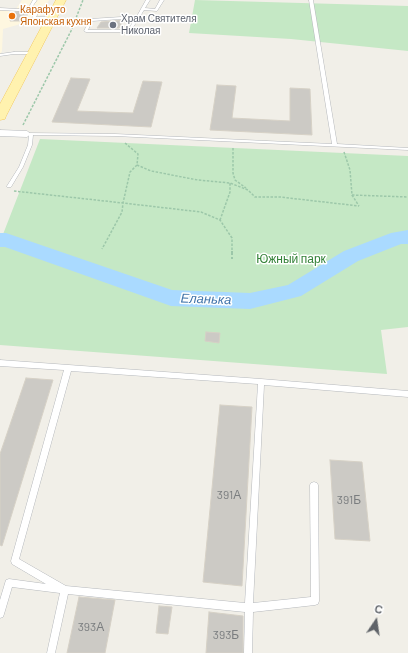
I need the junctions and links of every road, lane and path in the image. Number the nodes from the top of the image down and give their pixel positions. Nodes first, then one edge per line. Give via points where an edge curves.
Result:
1 (35, 0) edge
2 (61, 0) edge
3 (82, 0) edge
4 (148, 0) edge
5 (162, 0) edge
6 (311, 0) edge
7 (30, 8) junction
8 (0, 9) edge
9 (142, 9) junction
10 (138, 16) junction
11 (51, 18) junction
12 (33, 53) junction
13 (0, 55) edge
14 (0, 116) edge
15 (0, 134) edge
16 (25, 134) junction
17 (115, 135) junction
18 (233, 140) junction
19 (335, 145) junction
20 (342, 146) junction
21 (408, 149) edge
22 (137, 166) junction
23 (230, 183) junction
24 (9, 186) joint
25 (248, 190) junction
26 (352, 195) junction
27 (408, 197) edge
28 (123, 203) junction
29 (220, 220) junction
30 (102, 249) dead end
31 (232, 259) dead end
32 (0, 363) edge
33 (68, 369) junction
34 (261, 382) junction
35 (408, 394) edge
36 (314, 485) dead end
37 (65, 590) junction
38 (249, 608) junction
39 (0, 614) edge
40 (51, 653) edge
41 (248, 653) edge

1 - 7 lane
2 - 11 main road
3 - 16 path via 71,31 42,85
4 - 9 lane
5 - 9 lane via 156,10
6 - 19 lane
7 - 8 lane
7 - 11 lane via 39,8 34,18
9 - 10 lane
10 - 10 lane via 131,28 125,31 86,31 91,20
11 - 12 main road
12 - 13 lane
12 - 14 main road
15 - 16 street
16 - 17 lane
16 - 24 lane via 30,145 21,167
17 - 18 lane
17 - 22 path via 138,154
18 - 19 lane
18 - 25 path via 235,180
19 - 20 lane
20 - 21 lane
20 - 26 path via 350,170
22 - 23 path via 198,180
22 - 28 path via 130,172
23 - 25 path
23 - 29 path via 230,192
24 - 28 path via 12,190
25 - 26 path via 255,197 280,197 359,206
26 - 27 path
28 - 29 path via 201,212
28 - 30 path via 119,219
29 - 31 path via 232,238
32 - 33 lane
33 - 34 lane
33 - 37 lane via 15,561
34 - 35 lane
34 - 38 lane
36 - 38 lane via 315,601
37 - 38 lane
37 - 39 lane via 9,583
37 - 40 lane
38 - 41 lane

